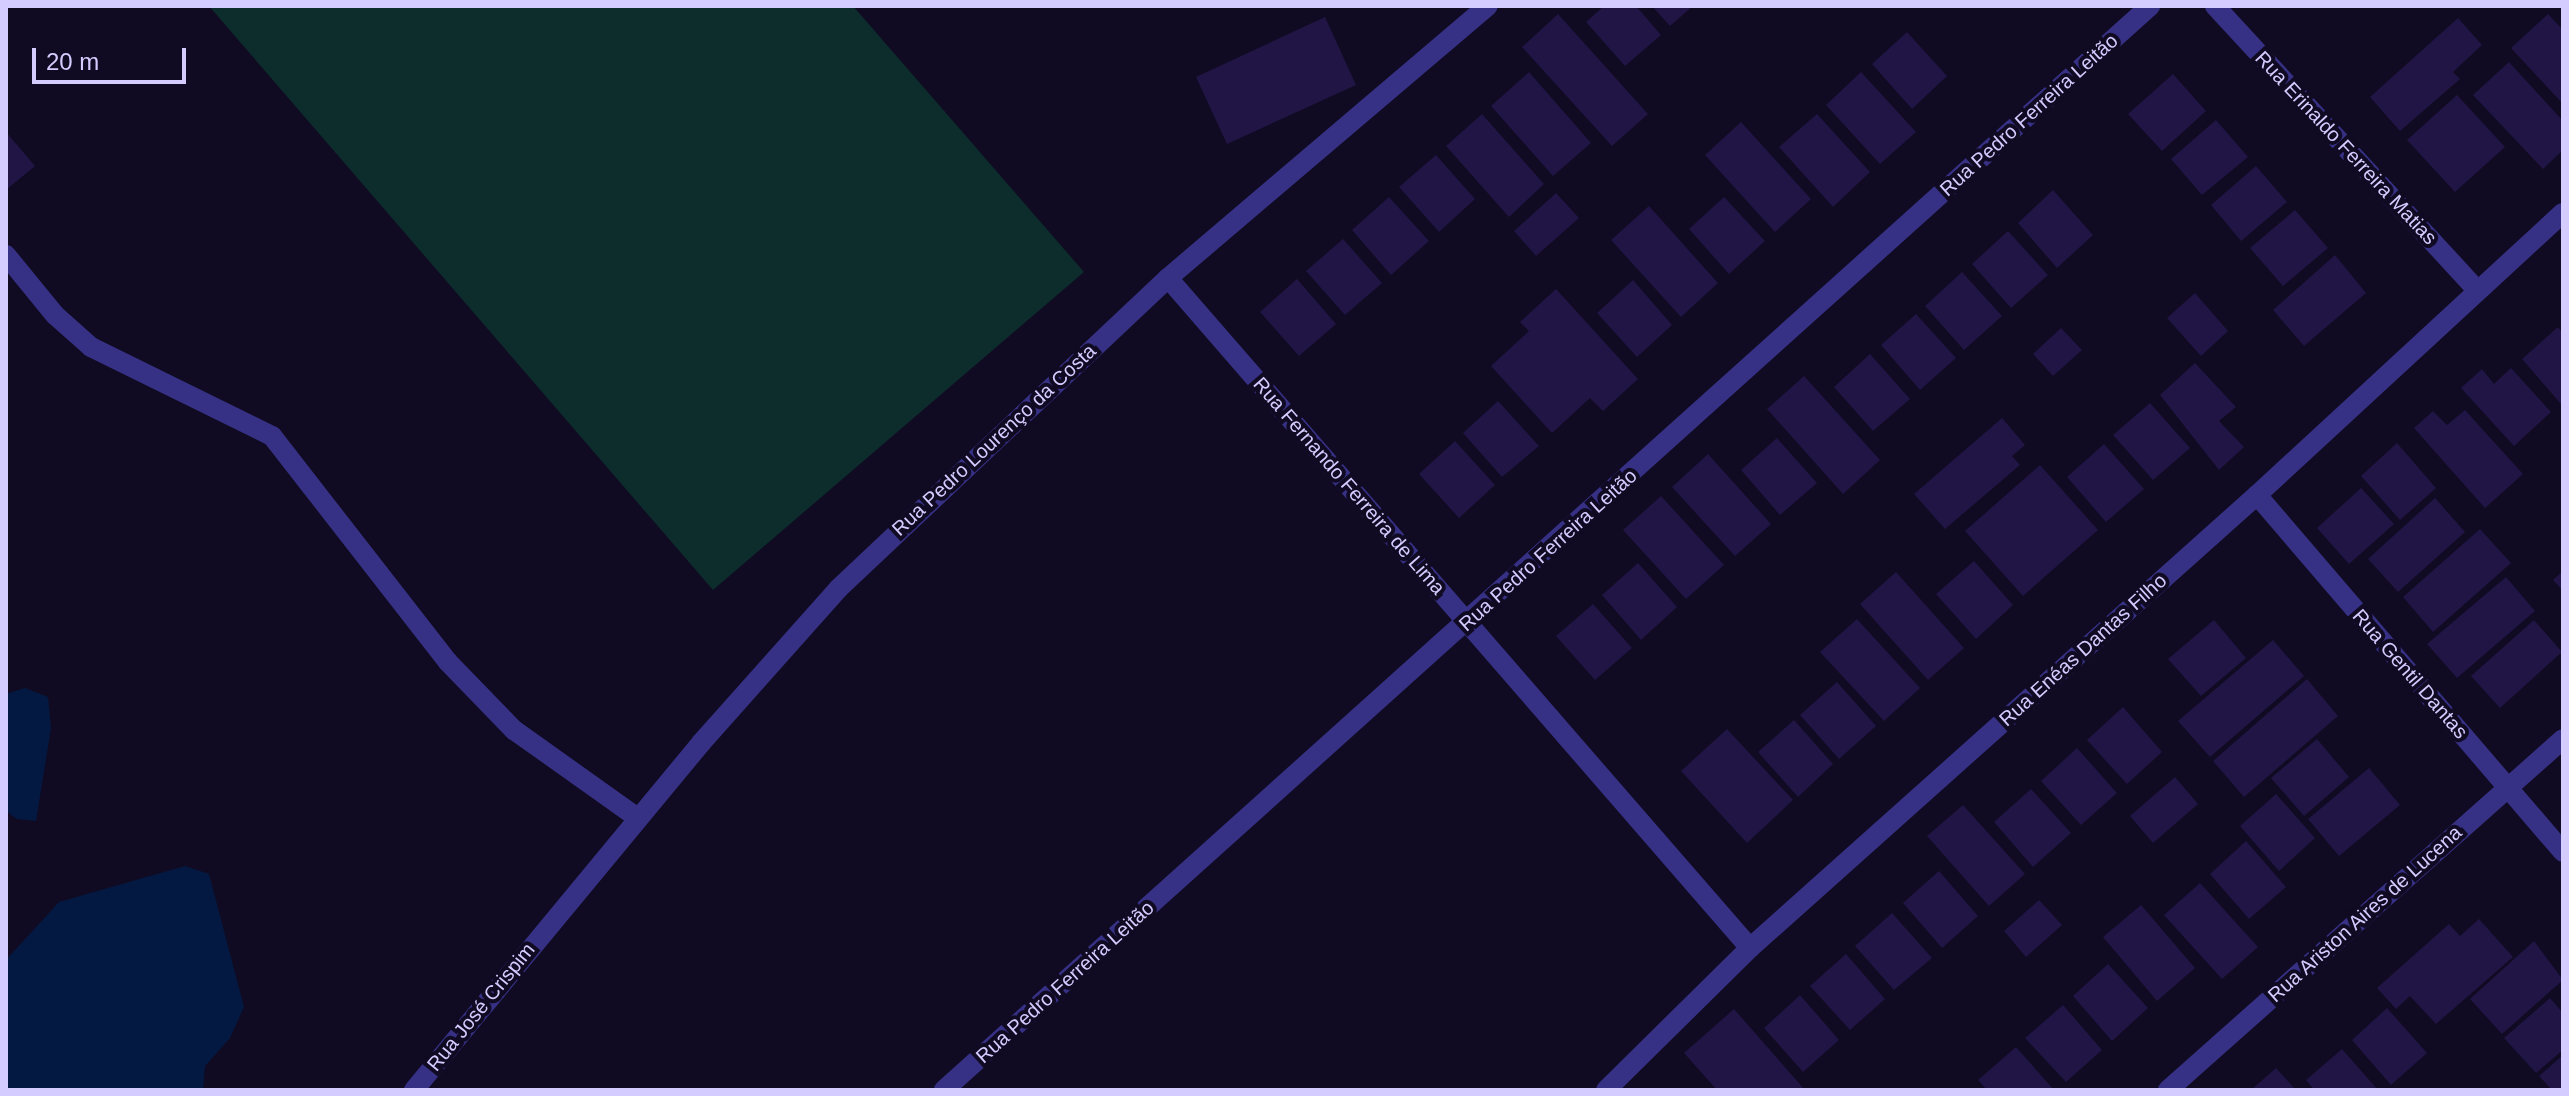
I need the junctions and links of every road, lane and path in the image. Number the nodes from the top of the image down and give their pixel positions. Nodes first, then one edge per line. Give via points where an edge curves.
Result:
1 (1488, 6) edge
2 (2150, 6) edge
3 (2215, 6) edge
4 (2563, 213) edge
5 (6, 255) edge
6 (1168, 278) junction
7 (2477, 290) junction
8 (2257, 495) junction
9 (1467, 623) junction
10 (2563, 739) edge
11 (2507, 787) junction
12 (638, 818) junction
13 (2563, 852) edge
14 (549, 923) joint
15 (1750, 948) junction
16 (414, 1090) edge
17 (944, 1090) edge
18 (1606, 1090) edge
19 (2168, 1090) edge

1 - 6 street, Rua Pedro Lourenço da Costa
2 - 9 street, Rua Pedro Ferreira Leitão
3 - 7 street, Rua Erinaldo Ferreira Matias
4 - 7 street, Rua Enéas Dantas Filho
5 - 12 street via 55,315 91,347 272,436 448,662 514,730
6 - 9 street, Rua Fernando Ferreira de Lima
6 - 12 street, Rua Pedro Lourenço da Costa via 838,589
7 - 8 street, Rua Enéas Dantas Filho
8 - 11 street, Rua Gentil Dantas
8 - 15 street, Rua Enéas Dantas Filho
9 - 15 street, Rua Fernando Ferreira de Lima
9 - 17 street, Rua Pedro Ferreira Leitão
10 - 11 street, Rua Ariston Aires de Lucena
11 - 13 street, Rua Gentil Dantas
11 - 19 street, Rua Ariston Aires de Lucena
12 - 14 street, Rua Pedro Lourenço da Costa
14 - 16 street, Rua José Crispim
15 - 18 street, Rua Enéas Dantas Filho

